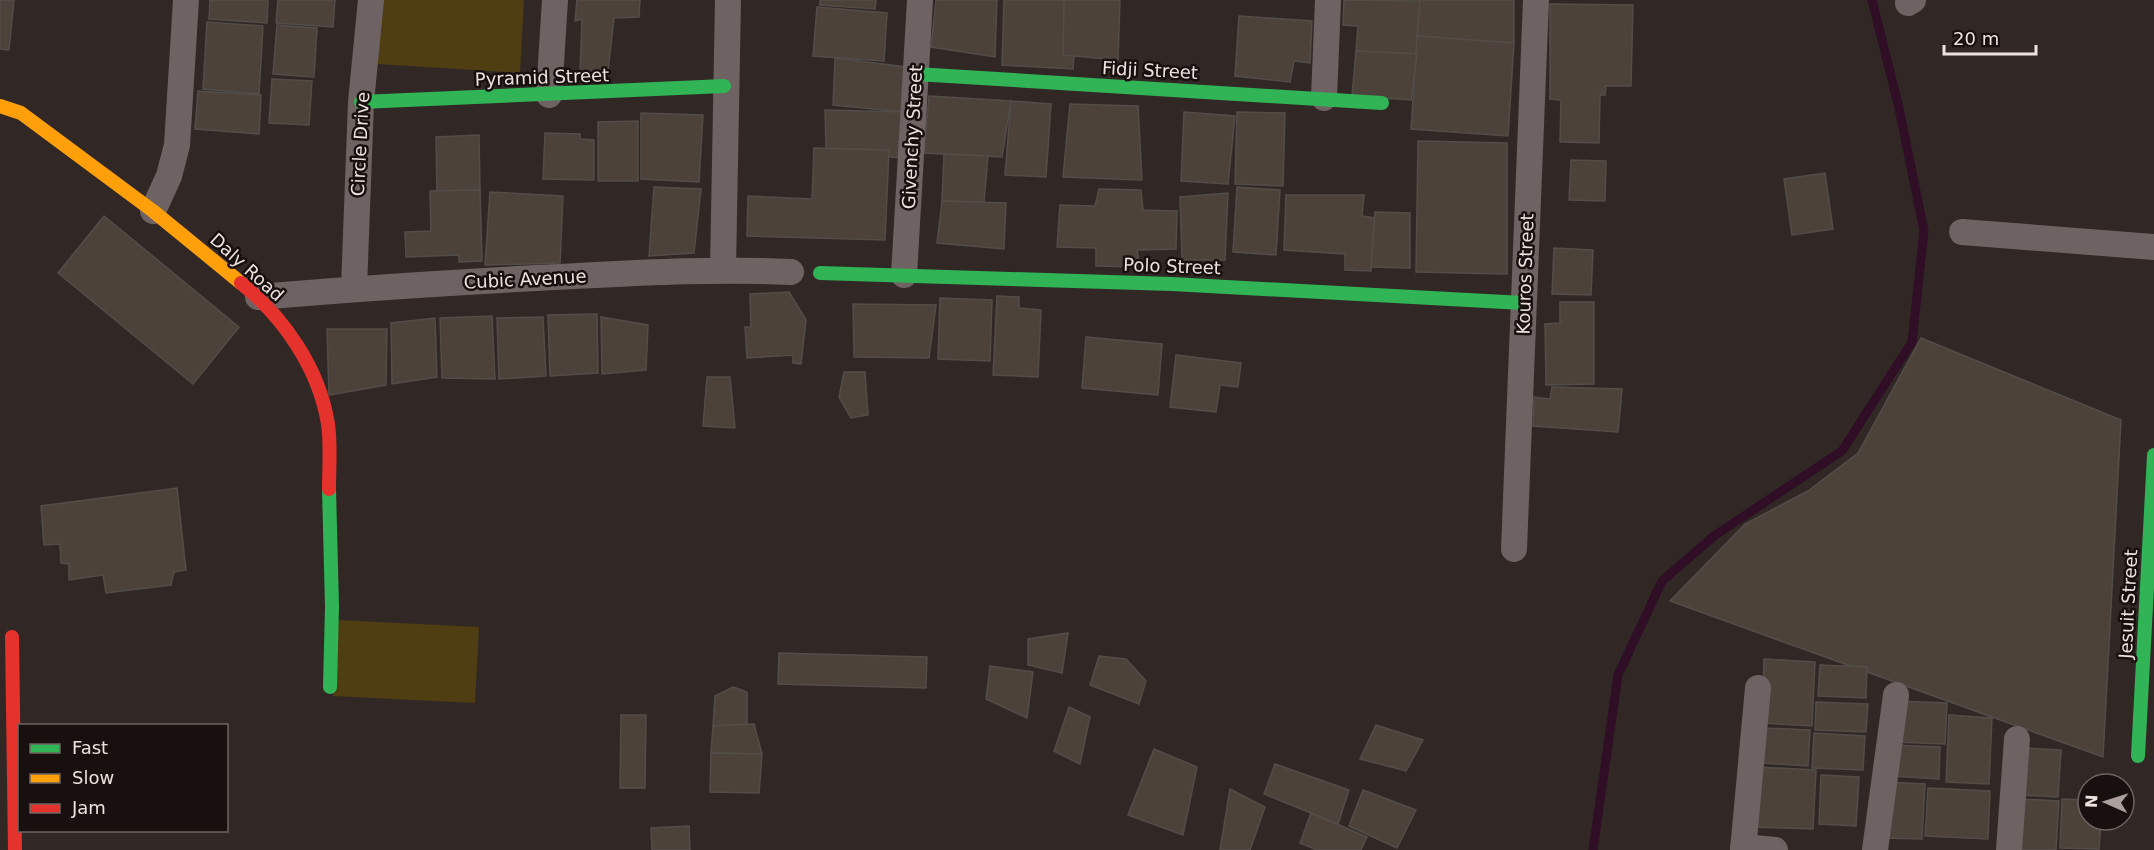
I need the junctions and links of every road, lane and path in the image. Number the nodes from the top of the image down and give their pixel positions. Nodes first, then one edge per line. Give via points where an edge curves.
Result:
1 (186, 0) edge
2 (371, 0) edge
3 (555, 0) edge
4 (728, 0) edge
5 (920, 0) edge
6 (1328, 0) edge
7 (1536, 0) edge
8 (916, 74) junction
9 (724, 87) junction
10 (549, 95) junction
11 (1324, 98) junction
12 (361, 102) junction
13 (1382, 103) dead end
14 (0, 106) edge
15 (153, 211) junction
16 (1962, 232) dead end
17 (2154, 247) edge
18 (723, 269) junction
19 (792, 272) dead end
20 (820, 273) dead end
21 (904, 275) junction
22 (354, 288) junction
23 (258, 297) junction
24 (1523, 303) junction
25 (2154, 455) edge
26 (1515, 549) dead end
27 (12, 637) dead end
28 (330, 687) dead end
29 (1758, 688) dead end
30 (1896, 695) dead end
31 (2018, 739) dead end
32 (2138, 756) dead end
33 (1743, 848) edge
34 (15, 850) edge
35 (1774, 850) edge
36 (1875, 850) edge
37 (2009, 850) edge

1 - 15 street via 177,145 169,176
2 - 12 street, Circle Drive
3 - 10 street
4 - 9 street
5 - 8 street, Givenchy Street
6 - 11 street
7 - 24 street, Kouros Street
8 - 11 street, Fidji Street
8 - 21 street, Givenchy Street
9 - 10 street, Pyramid Street
9 - 18 street
10 - 12 street, Pyramid Street
11 - 13 street, Fidji Street
12 - 22 street, Circle Drive
14 - 15 street, Daly Road via 21,113
15 - 23 street, Daly Road
16 - 17 street
18 - 19 street, Cubic Avenue
18 - 22 street, Cubic Avenue
20 - 21 street, Polo Street
21 - 24 street, Polo Street via 1172,284
22 - 23 street, Cubic Avenue
23 - 28 street, Daly Road via 295,340 319,391 328,425
24 - 26 street, Kouros Street
25 - 32 street, Jesuit Street
27 - 34 street
29 - 33 street
30 - 36 street
31 - 37 street
33 - 35 street

